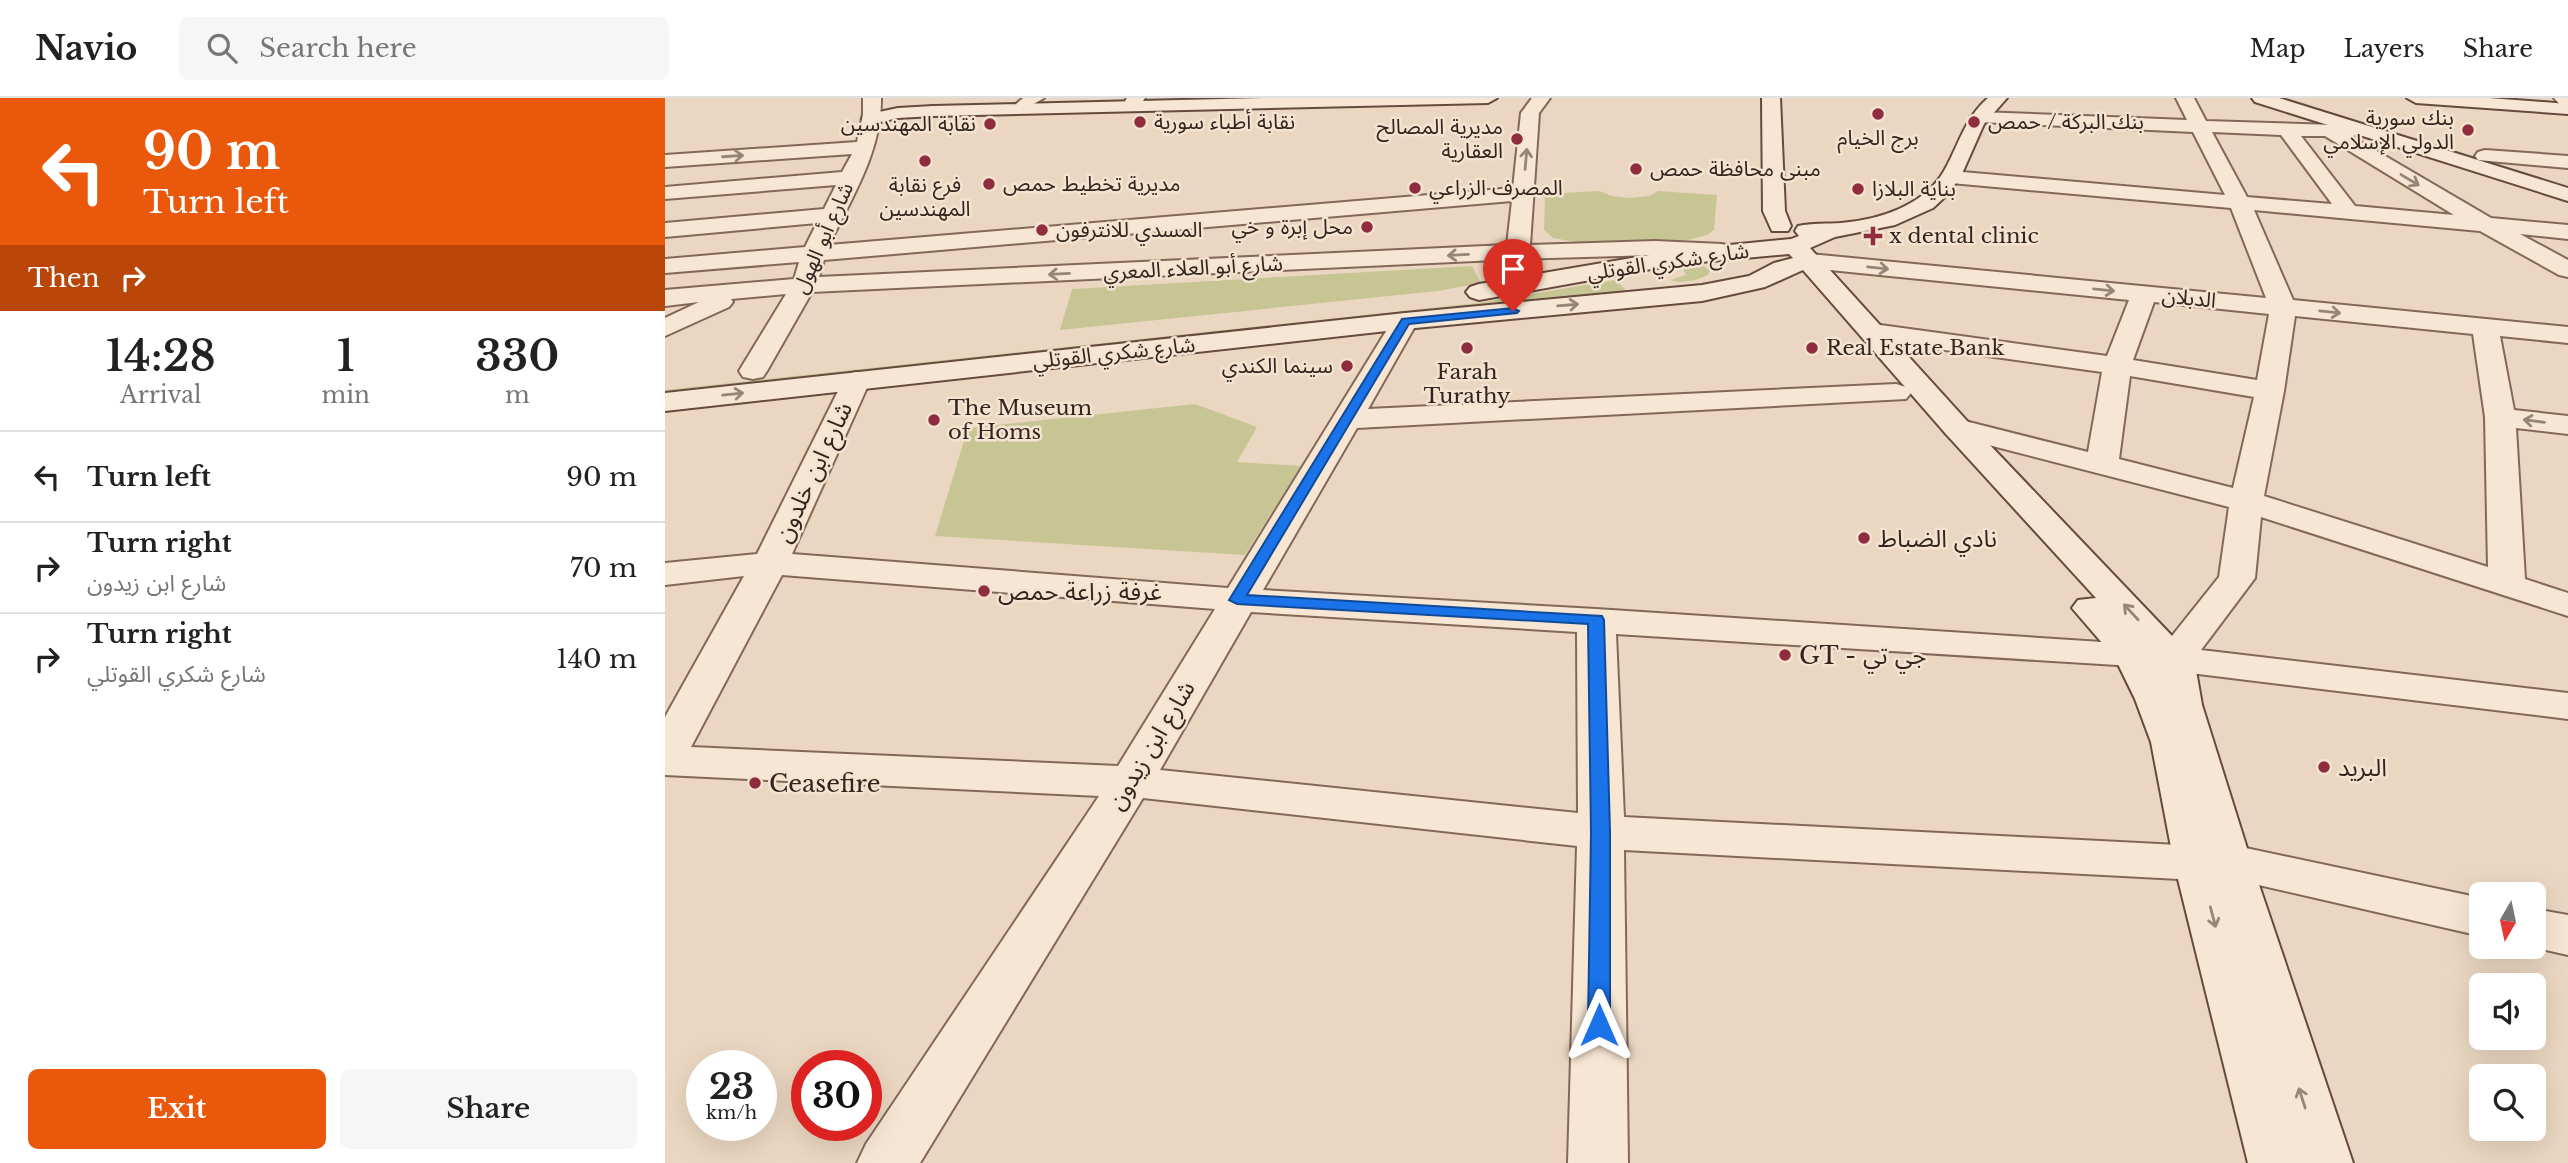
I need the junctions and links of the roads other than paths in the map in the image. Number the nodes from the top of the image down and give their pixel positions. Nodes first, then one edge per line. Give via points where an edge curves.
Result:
1 (1272, 98) edge
2 (1488, 98) edge
3 (1541, 98) edge
4 (1771, 98) edge
5 (1998, 98) edge
6 (2185, 98) edge
7 (2261, 98) edge
8 (2416, 98) edge
9 (2563, 98) edge
10 (1135, 99) edge
11 (1030, 101) edge
12 (2295, 103) edge
13 (2568, 103) edge
14 (872, 108) edge
15 (2568, 109) edge
16 (1979, 117) junction
17 (2199, 126) junction
18 (2287, 130) junction
19 (2328, 130) junction
20 (2363, 130) junction
21 (865, 147) junction
22 (2485, 156) junction
23 (665, 161) edge
24 (2568, 162) edge
25 (1951, 177) junction
26 (850, 178) junction
27 (2568, 182) edge
28 (665, 193) edge
29 (1523, 194) junction
30 (2568, 195) edge
31 (2239, 204) junction
32 (2349, 213) junction
33 (832, 215) junction
34 (2486, 225) junction
35 (665, 230) edge
36 (2568, 232) edge
37 (1722, 251) junction
38 (814, 252) junction
39 (1518, 252) junction
40 (1788, 252) junction
41 (665, 266) edge
42 (2568, 270) edge
43 (804, 285) junction
44 (743, 291) junction
45 (2144, 294) junction
46 (665, 298) edge
47 (2283, 308) junction
48 (1405, 321) junction
49 (2485, 327) junction
50 (665, 328) edge
51 (1873, 332) junction
52 (2568, 335) edge
53 (2117, 366) junction
54 (753, 371) junction
55 (665, 380) edge
56 (856, 381) junction
57 (2270, 391) junction
58 (1896, 393) junction
59 (665, 402) edge
60 (2500, 417) junction
61 (1347, 419) junction
62 (2568, 425) edge
63 (1957, 428) junction
64 (2102, 465) junction
65 (2246, 501) junction
66 (770, 563) junction
67 (665, 574) edge
68 (2507, 584) junction
69 (1237, 600) junction
70 (2568, 605) edge
71 (1596, 620) junction
72 (2133, 654) junction
73 (2174, 659) junction
74 (2568, 706) edge
75 (665, 758) edge
76 (1131, 782) junction
77 (1601, 832) junction
78 (2213, 862) junction
79 (2469, 915) edge
80 (2546, 931) edge
81 (2568, 936) edge
82 (887, 1163) edge
83 (1598, 1163) edge
84 (2279, 1163) edge
85 (2323, 1163) edge

1 - 10 street
2 - 14 street via 898,113
29 -> 3 street via 1530,113
4 - 40 street via 1774,211
5 - 16 street
6 - 17 street
7 - 12 street
8 - 15 street
9 - 13 street
10 - 11 street
11 - 14 street
12 - 19 street
12 - 20 street
12 - 22 street
14 - 21 street, شارع أبو الهول
16 - 17 street
16 - 25 street
17 - 18 street
17 - 31 street
18 - 19 street
18 - 32 street
19 - 20 street
19 -> 34 street
20 - 30 street
23 -> 21 street
21 - 26 street, شارع أبو الهول
22 - 24 street
22 - 27 street
25 - 31 street
25 - 40 street via 1924,206
26 - 28 street
26 - 33 street, شارع أبو الهول
29 - 38 street
29 - 39 street
31 - 32 street
31 - 47 street
32 - 34 street
33 - 35 street
33 - 38 street, شارع أبو الهول
34 - 36 street
34 - 42 street
37 - 39 street, شارع أبو العلاء المعري
37 - 40 street, شارع شكري القوتلي
37 - 54 street, شارع شكري القوتلي via 1406,305
38 - 41 street
38 - 43 street, شارع أبو الهول
38 - 44 street
39 -> 43 street, شارع أبو العلاء المعري
40 -> 45 street, الدبلان
48 -> 40 street, شارع شكري القوتلي via 1702,293
40 - 51 street
40 - 58 street
43 - 44 street, شارع أبو العلاء المعري
43 - 54 street, شارع أبو الهول
44 - 46 street, شارع أبو العلاء المعري
44 - 50 street
45 - 47 street, الدبلان
45 - 53 street
47 -> 49 street, الدبلان
47 - 57 street
48 - 56 street, شارع شكري القوتلي
48 - 61 street, شارع ابن زيدون
49 - 52 street, الدبلان
49 - 60 street
51 - 53 street
51 - 63 street
53 - 57 street
53 - 64 street
54 - 55 street, شارع شكري القوتلي
59 -> 56 street, شارع شكري القوتلي
56 - 66 street, شارع ابن خلدون
57 - 65 street
58 - 61 street
58 - 72 street
62 -> 60 street
60 - 68 street
61 - 69 street, شارع ابن زيدون
63 - 64 street
73 -> 63 street
64 - 65 street
65 - 68 street
65 - 73 street via 2237,578
66 - 67 street
66 - 69 street
66 - 75 street, شارع ابن خلدون
68 - 70 street
69 - 71 street
69 - 76 street, شارع ابن زيدون
71 - 72 street
71 - 77 street
72 - 73 street
72 - 78 street via 2156,699
73 - 74 street
73 - 78 street
75 - 76 street
76 - 77 street
76 - 82 street, شارع ابن زيدون
77 - 78 street
77 - 83 street
78 - 79 street
78 -> 84 street
85 -> 78 street
80 - 81 street

